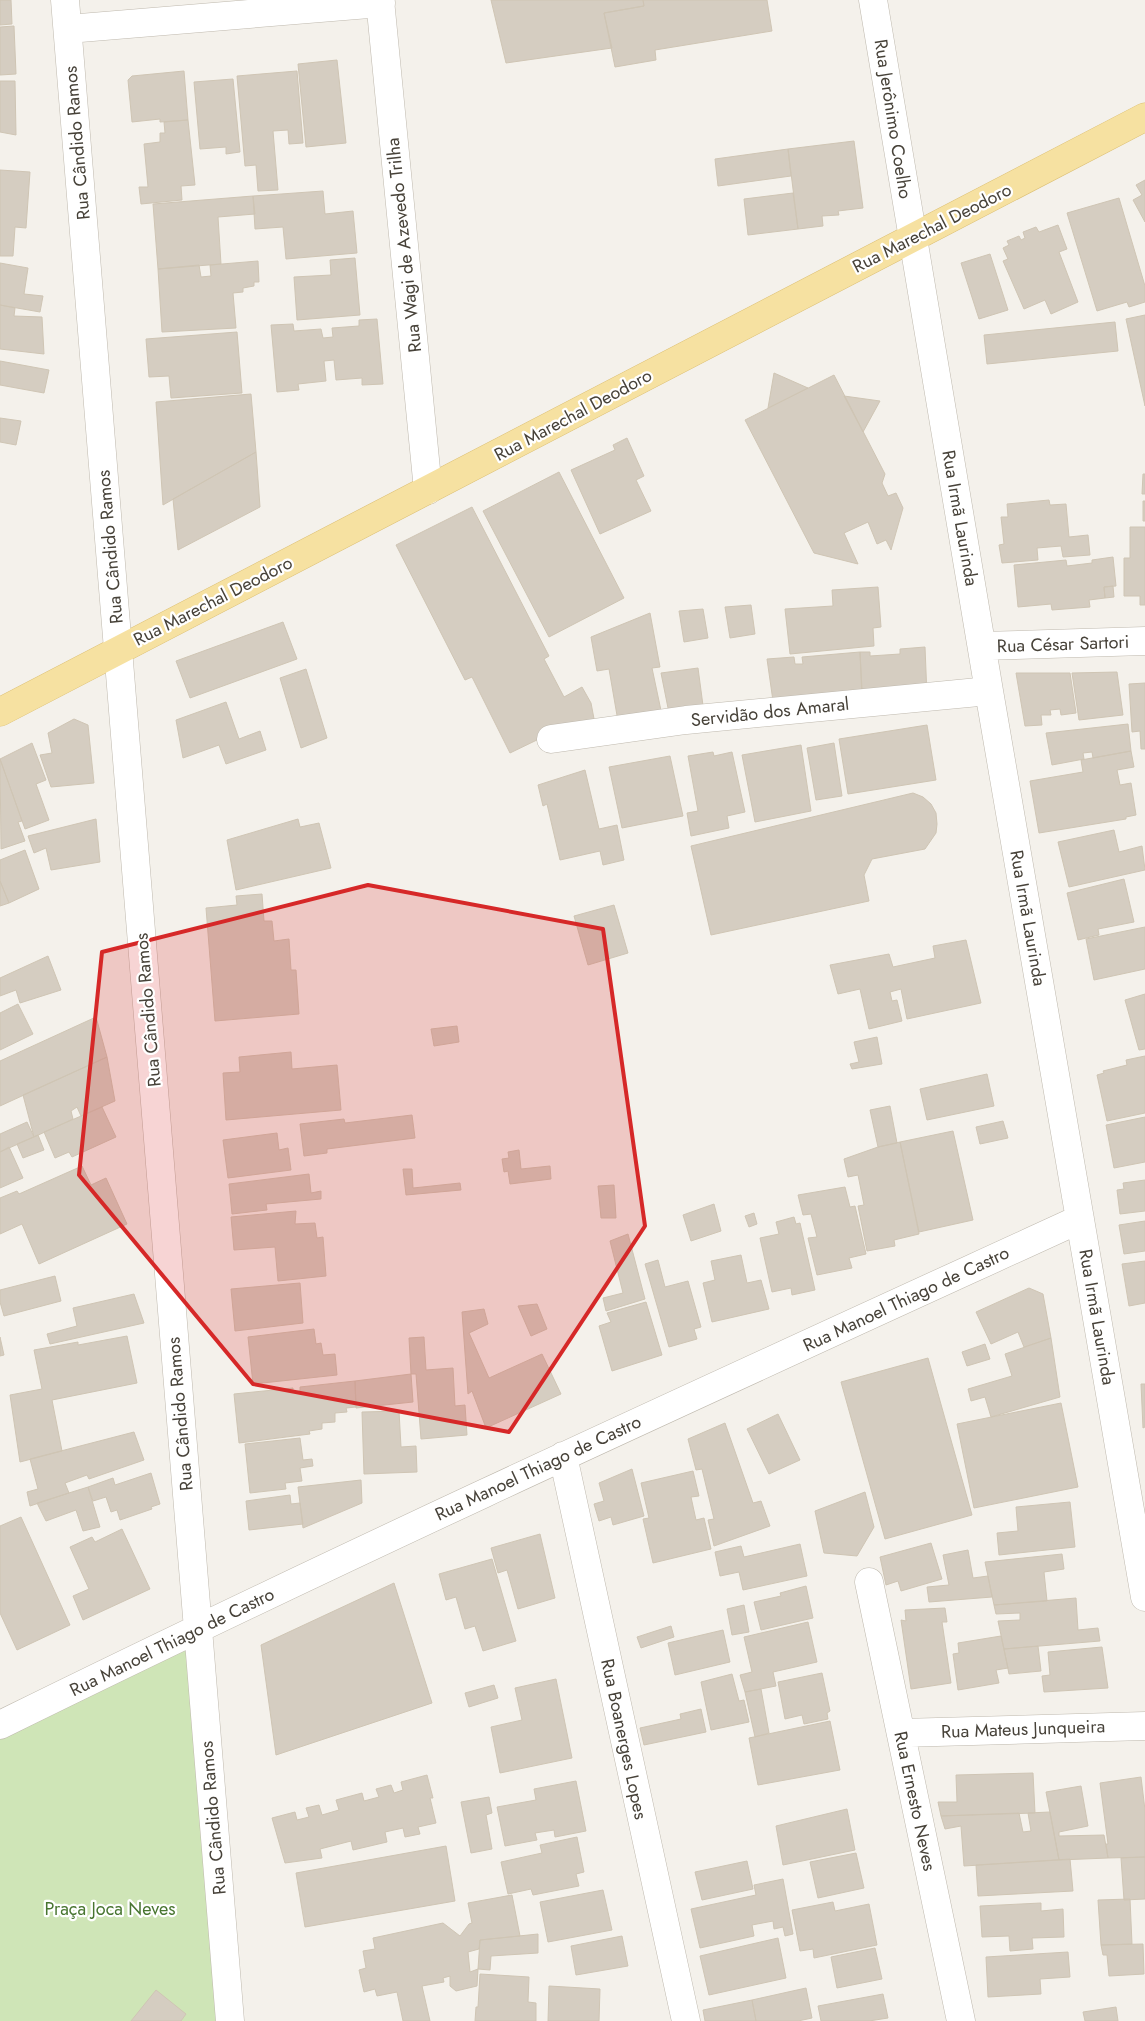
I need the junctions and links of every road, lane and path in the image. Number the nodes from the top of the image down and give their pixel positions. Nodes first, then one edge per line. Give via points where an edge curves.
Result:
1 (65, 0) edge
2 (873, 0) edge
3 (381, 2) edge
4 (68, 30) junction
5 (1145, 117) edge
6 (913, 238) junction
7 (428, 490) junction
8 (1145, 641) edge
9 (982, 646) junction
10 (118, 650) junction
11 (989, 690) junction
12 (0, 712) edge
13 (551, 739) dead end
14 (1080, 1219) junction
15 (563, 1456) junction
16 (869, 1582) dead end
17 (1145, 1597) edge
18 (198, 1628) junction
19 (0, 1726) edge
20 (1145, 1726) edge
21 (901, 1733) junction
22 (230, 2021) edge
23 (686, 2021) edge
24 (961, 2021) edge

1 - 4 street, Rua Cândido Ramos
2 - 6 street, Rua Jerônimo Coelho
3 - 4 street
3 - 7 street, Rua Wagi de Azevedo Trilha
4 - 10 street, Rua Cândido Ramos
5 - 6 main road, Rua Marechal Deodoro
6 - 7 main road, Rua Marechal Deodoro
6 - 9 street, Rua Irmã Laurinda
7 - 10 main road, Rua Marechal Deodoro
8 - 9 street, Rua César Sartori
9 - 11 street, Rua Irmã Laurinda
10 - 12 main road, Rua Marechal Deodoro
10 - 18 street, Rua Cândido Ramos
11 - 13 street, Servidão dos Amaral via 686,720
11 - 14 street, Rua Irmã Laurinda
14 - 15 street, Rua Manoel Thiago de Castro
14 - 17 street, Rua Irmã Laurinda
15 - 18 street, Rua Manoel Thiago de Castro
15 - 23 street, Rua Boanerges Lopes
16 - 21 street, Rua Ernesto Neves
18 - 19 street, Rua Manoel Thiago de Castro
18 - 22 street, Rua Cândido Ramos
20 - 21 street, Rua Mateus Junqueira
21 - 24 street, Rua Ernesto Neves

